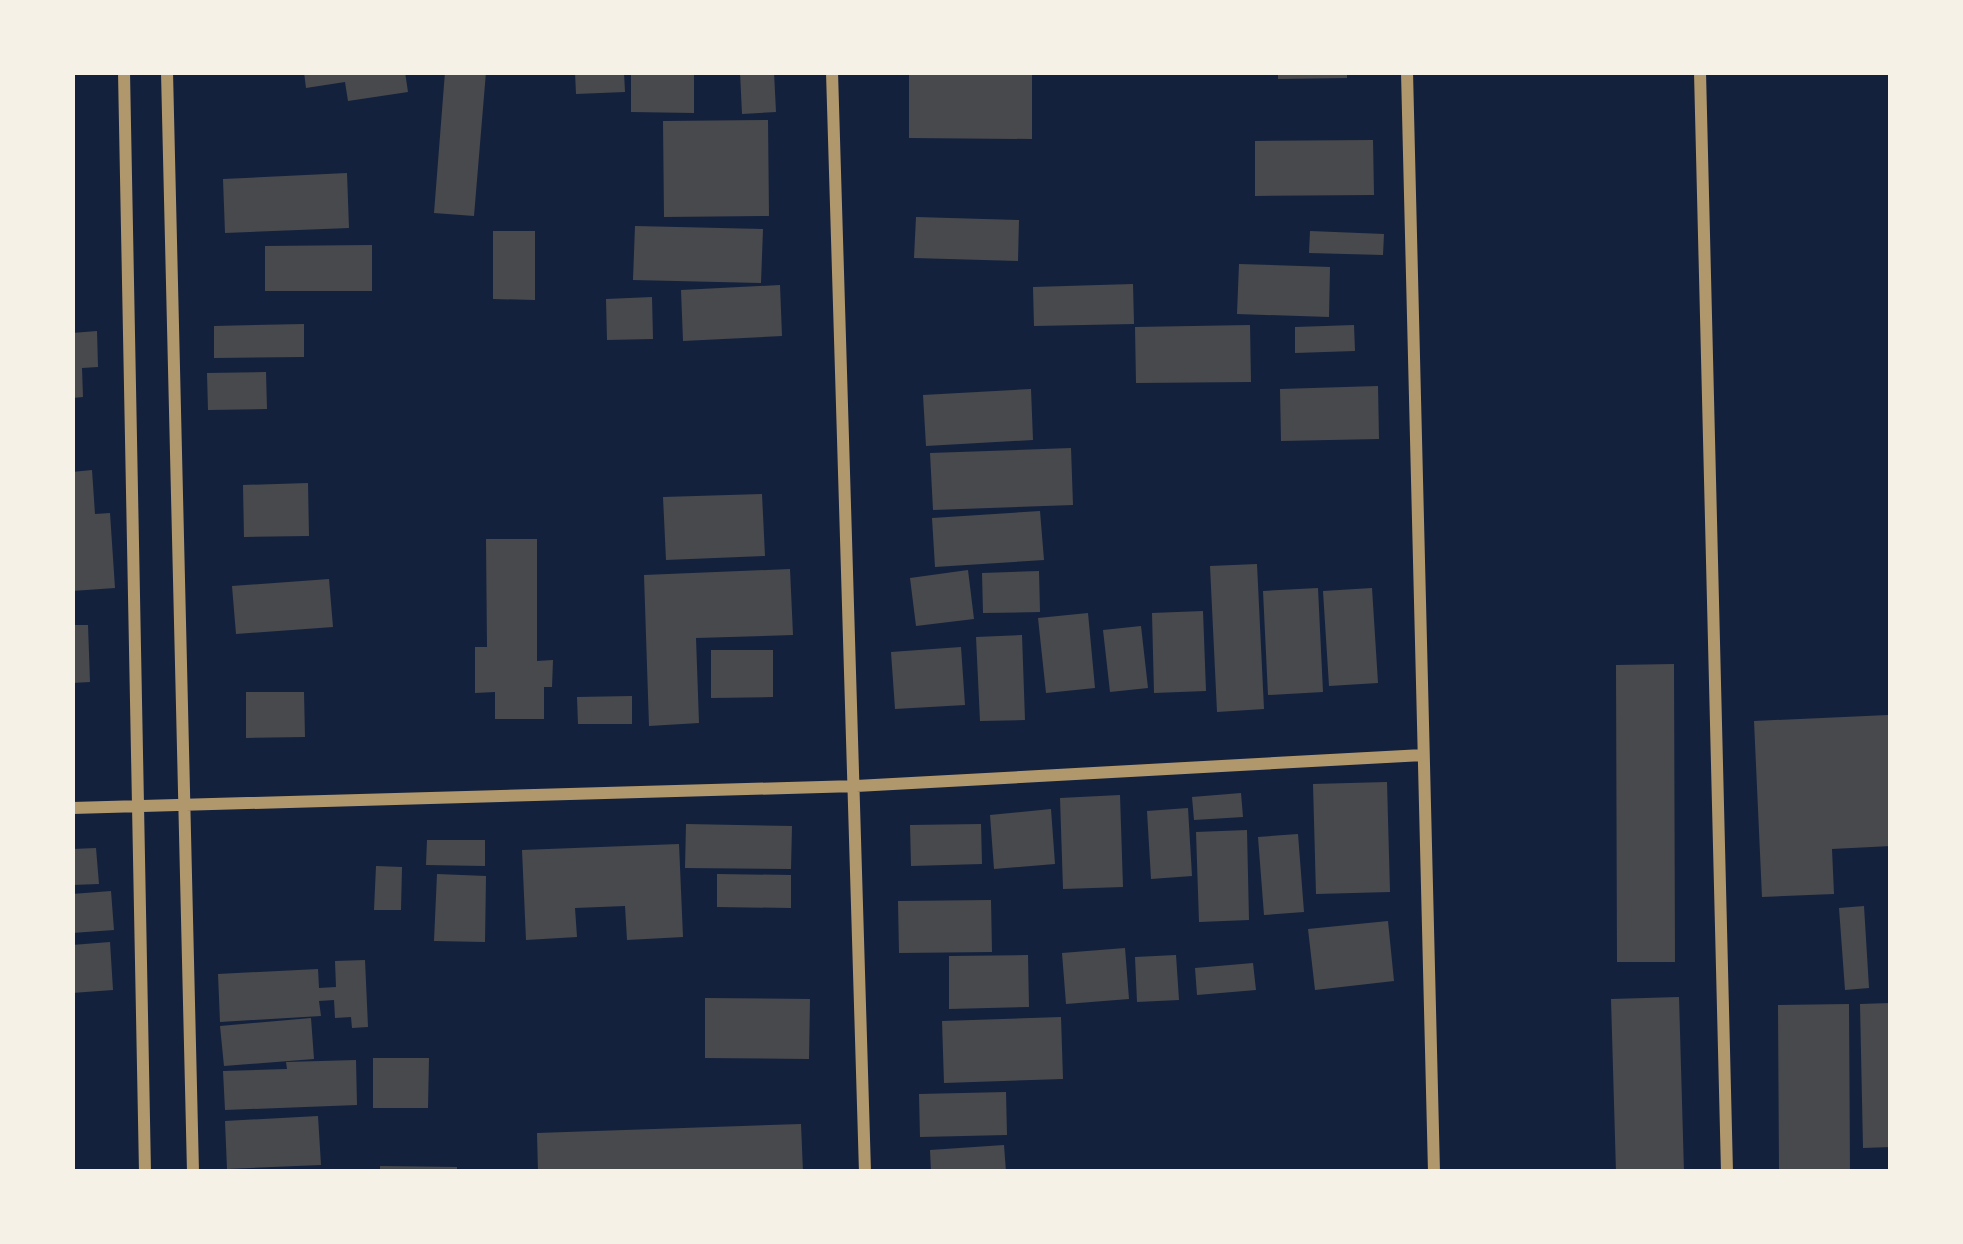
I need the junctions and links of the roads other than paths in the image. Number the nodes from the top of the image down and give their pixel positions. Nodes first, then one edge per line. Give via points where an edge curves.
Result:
1 (124, 72) edge
2 (167, 72) edge
3 (832, 72) edge
4 (1407, 72) edge
5 (1700, 72) edge
6 (1423, 755) junction
7 (856, 786) junction
8 (138, 806) junction
9 (183, 806) junction
10 (72, 808) edge
11 (145, 1172) edge
12 (193, 1172) edge
13 (865, 1172) edge
14 (1434, 1172) edge
15 (1727, 1172) edge

1 - 8 street
2 - 9 street
3 - 7 street
4 - 6 street
5 - 15 street
6 - 7 street
6 - 14 street
7 - 9 street
7 - 13 street
8 - 9 street
8 - 10 street
8 - 11 street
9 - 12 street

